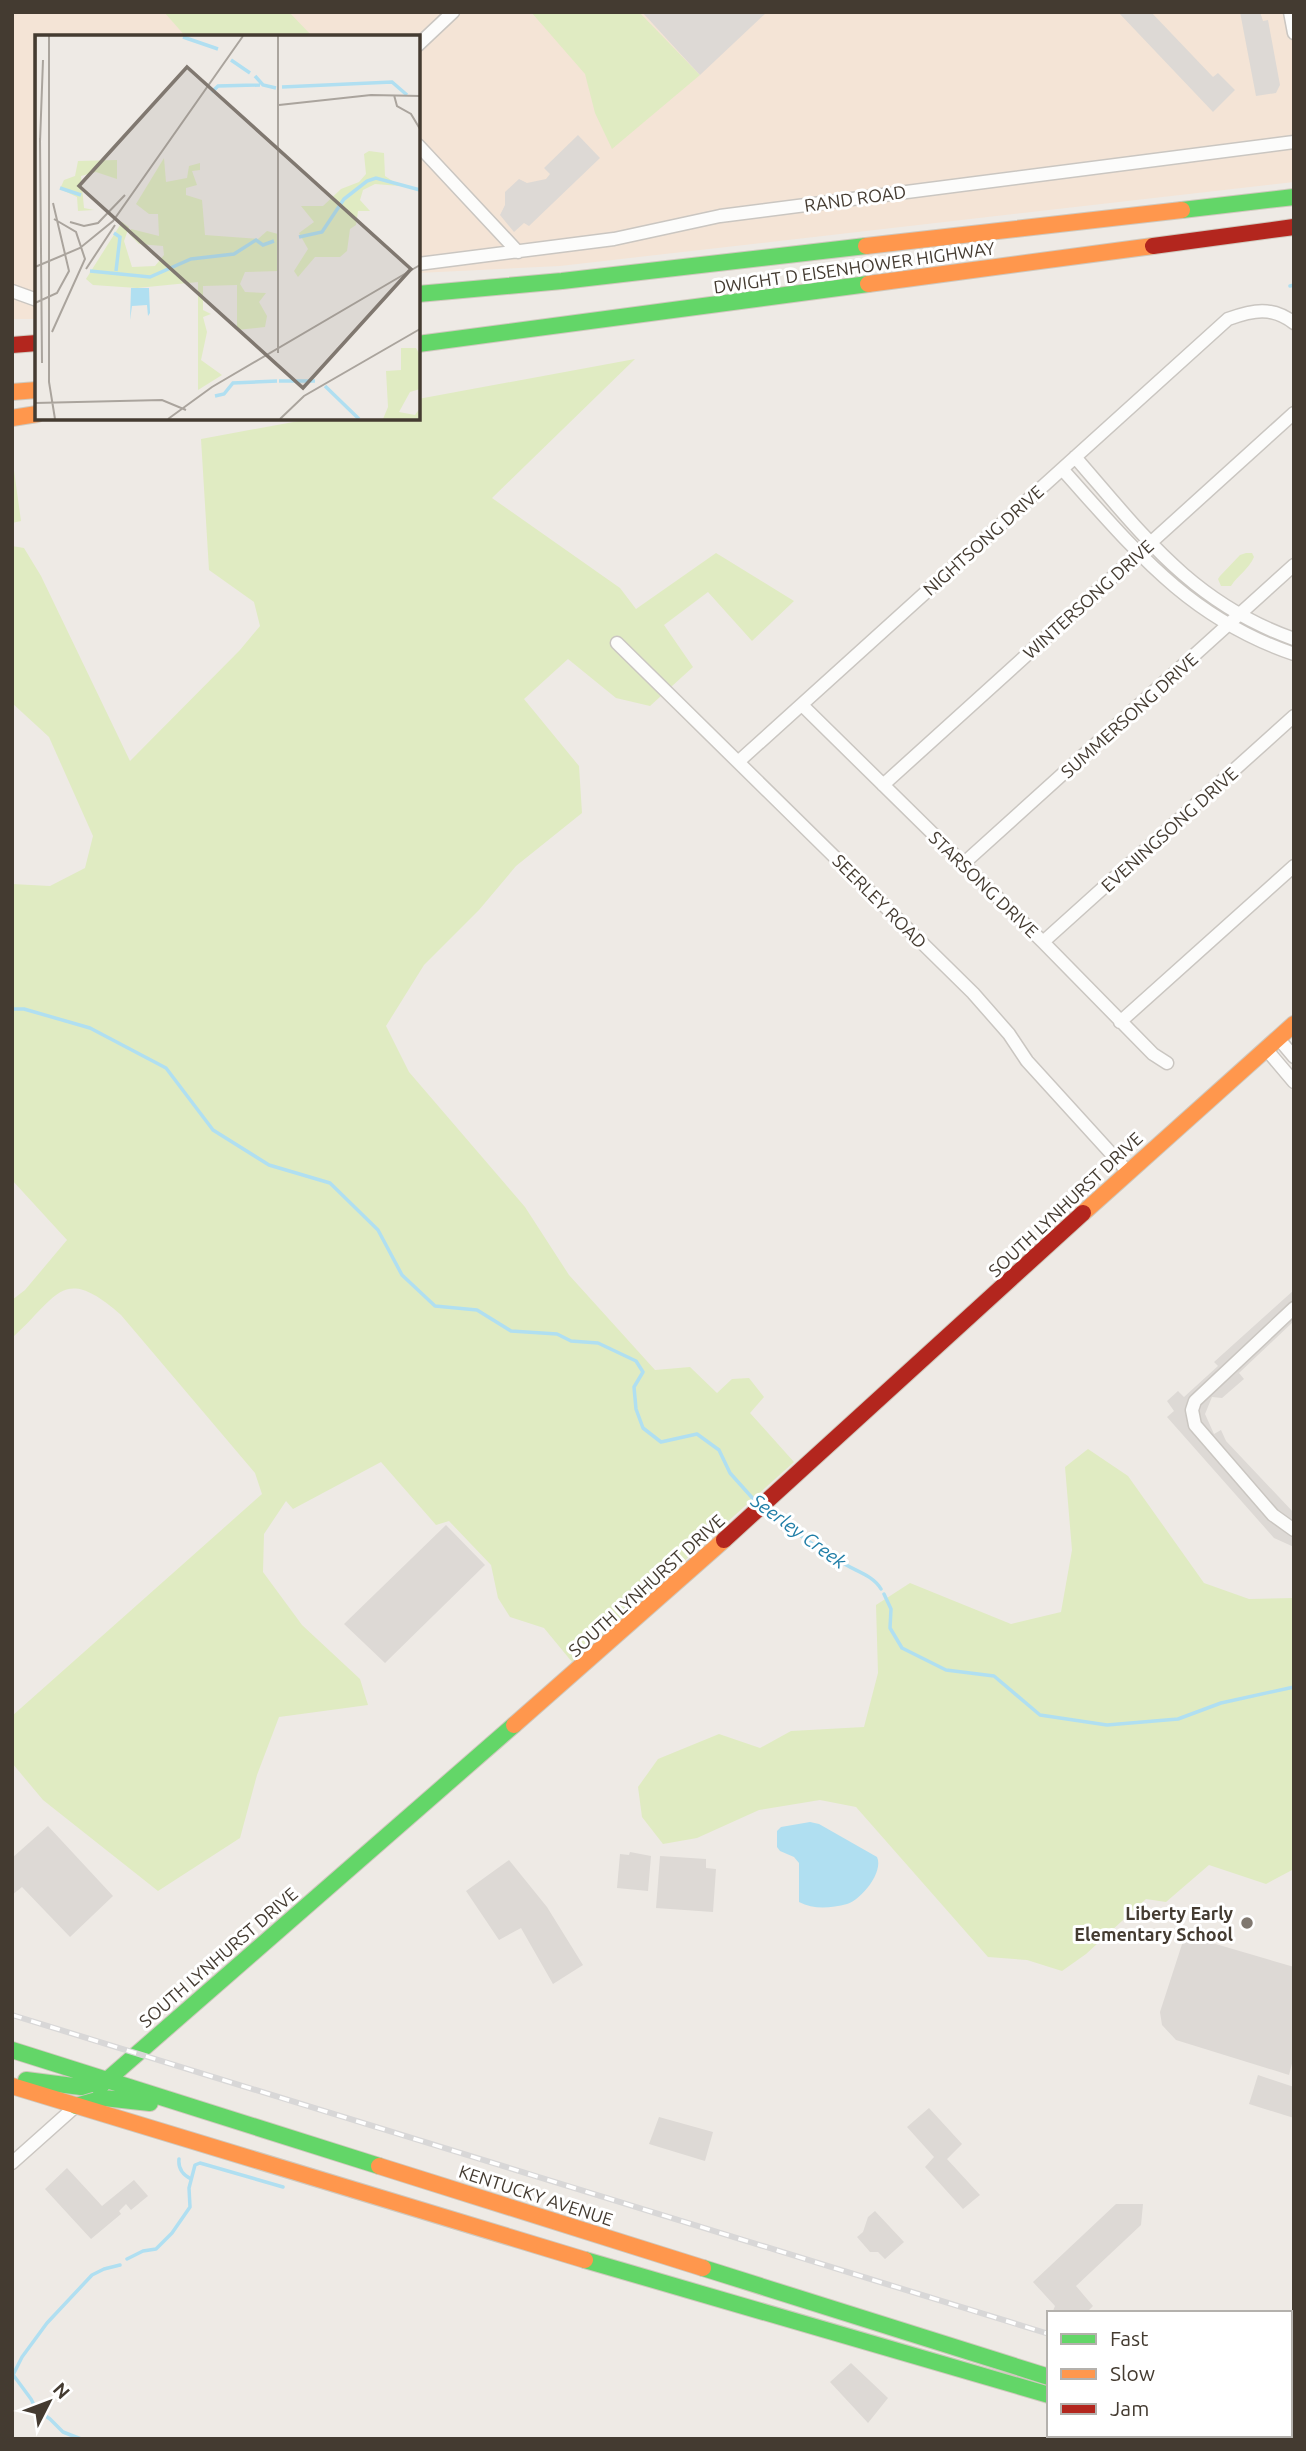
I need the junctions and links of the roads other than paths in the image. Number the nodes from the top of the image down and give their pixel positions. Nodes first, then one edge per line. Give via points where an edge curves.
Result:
1 (453, 12) edge
2 (1290, 12) edge
3 (1294, 33) edge
4 (420, 43) edge
5 (1294, 142) edge
6 (420, 147) edge
7 (1294, 197) edge
8 (1294, 228) edge
9 (518, 251) junction
10 (420, 264) edge
11 (12, 292) edge
12 (420, 294) edge
13 (773, 298) junction
14 (35, 299) edge
15 (1294, 323) edge
16 (12, 329) edge
17 (35, 329) edge
18 (35, 343) edge
19 (420, 344) edge
20 (12, 345) edge
21 (420, 359) edge
22 (35, 390) edge
23 (12, 393) edge
24 (1294, 412) edge
25 (35, 414) edge
26 (12, 418) edge
27 (1075, 457) junction
28 (1062, 469) junction
29 (1150, 543) junction
30 (1138, 554) junction
31 (1294, 565) edge
32 (1239, 615) junction
33 (1228, 625) junction
34 (1294, 639) edge
35 (617, 643) dead end
36 (1294, 654) edge
37 (802, 705) junction
38 (1294, 716) edge
39 (738, 762) junction
40 (883, 785) junction
41 (963, 864) junction
42 (1294, 866) edge
43 (1043, 942) junction
44 (1120, 1022) junction
45 (1294, 1024) edge
46 (1272, 1044) junction
47 (1294, 1057) edge
48 (1167, 1063) dead end
49 (1294, 1082) edge
50 (1128, 1172) junction
51 (1293, 1312) edge
52 (1294, 1530) edge
53 (12, 2050) edge
54 (12, 2079) edge
55 (107, 2079) junction
56 (12, 2086) edge
57 (176, 2101) junction
58 (76, 2106) junction
59 (12, 2163) edge
60 (1047, 2376) edge
61 (1047, 2394) edge

1 - 4 street
2 - 3 street
5 - 9 street, RAND ROAD via 720,215 643,234
6 - 9 street
7 - 12 main road, DWIGHT D EISENHOWER HIGHWAY
8 - 13 main road, DWIGHT D EISENHOWER HIGHWAY
9 - 10 street, RAND ROAD
11 - 14 street
13 - 19 main road, DWIGHT D EISENHOWER HIGHWAY
13 - 21 main road via 586,334
15 - 27 street, NIGHTSONG DRIVE via 1273,311 1258,310 1228,319
16 - 17 main road
18 - 20 main road
22 - 23 main road
24 - 29 street, WINTERSONG DRIVE
25 - 26 main road
27 - 28 street, NIGHTSONG DRIVE
27 - 29 street
28 - 30 street
28 - 37 street, NIGHTSONG DRIVE
29 - 30 street, WINTERSONG DRIVE
29 - 32 street via 1198,588
30 - 33 street via 1200,608
30 - 40 street, WINTERSONG DRIVE
31 - 32 street, SUMMERSONG DRIVE
32 - 33 street, SUMMERSONG DRIVE
32 - 34 street
33 - 36 street
33 - 41 street, SUMMERSONG DRIVE
35 - 39 street, SEERLEY ROAD
37 - 39 street, NIGHTSONG DRIVE
37 - 40 street, STARSONG DRIVE
38 - 43 street, EVENINGSONG DRIVE
39 - 50 street, SEERLEY ROAD via 973,993 1027,1061
40 - 41 street, STARSONG DRIVE
41 - 43 street, STARSONG DRIVE
42 - 44 street
43 - 44 street, STARSONG DRIVE
44 - 48 street, STARSONG DRIVE
45 - 46 main road, SOUTH LYNHURST DRIVE
46 - 47 street
46 - 49 street
46 - 50 main road, SOUTH LYNHURST DRIVE
50 - 55 main road, SOUTH LYNHURST DRIVE via 753,1515
51 - 52 street via 1195,1401 1192,1410 1195,1425 1273,1515
53 - 55 main road, KENTUCKY AVENUE
54 - 55 main road via 72,2087
55 - 57 main road, KENTUCKY AVENUE
55 - 58 main road, SOUTH LYNHURST DRIVE
56 - 58 main road
57 - 58 main road via 107,2098
57 - 60 main road, KENTUCKY AVENUE
58 - 59 street, SOUTH LYNHURST DRIVE
58 - 61 main road

